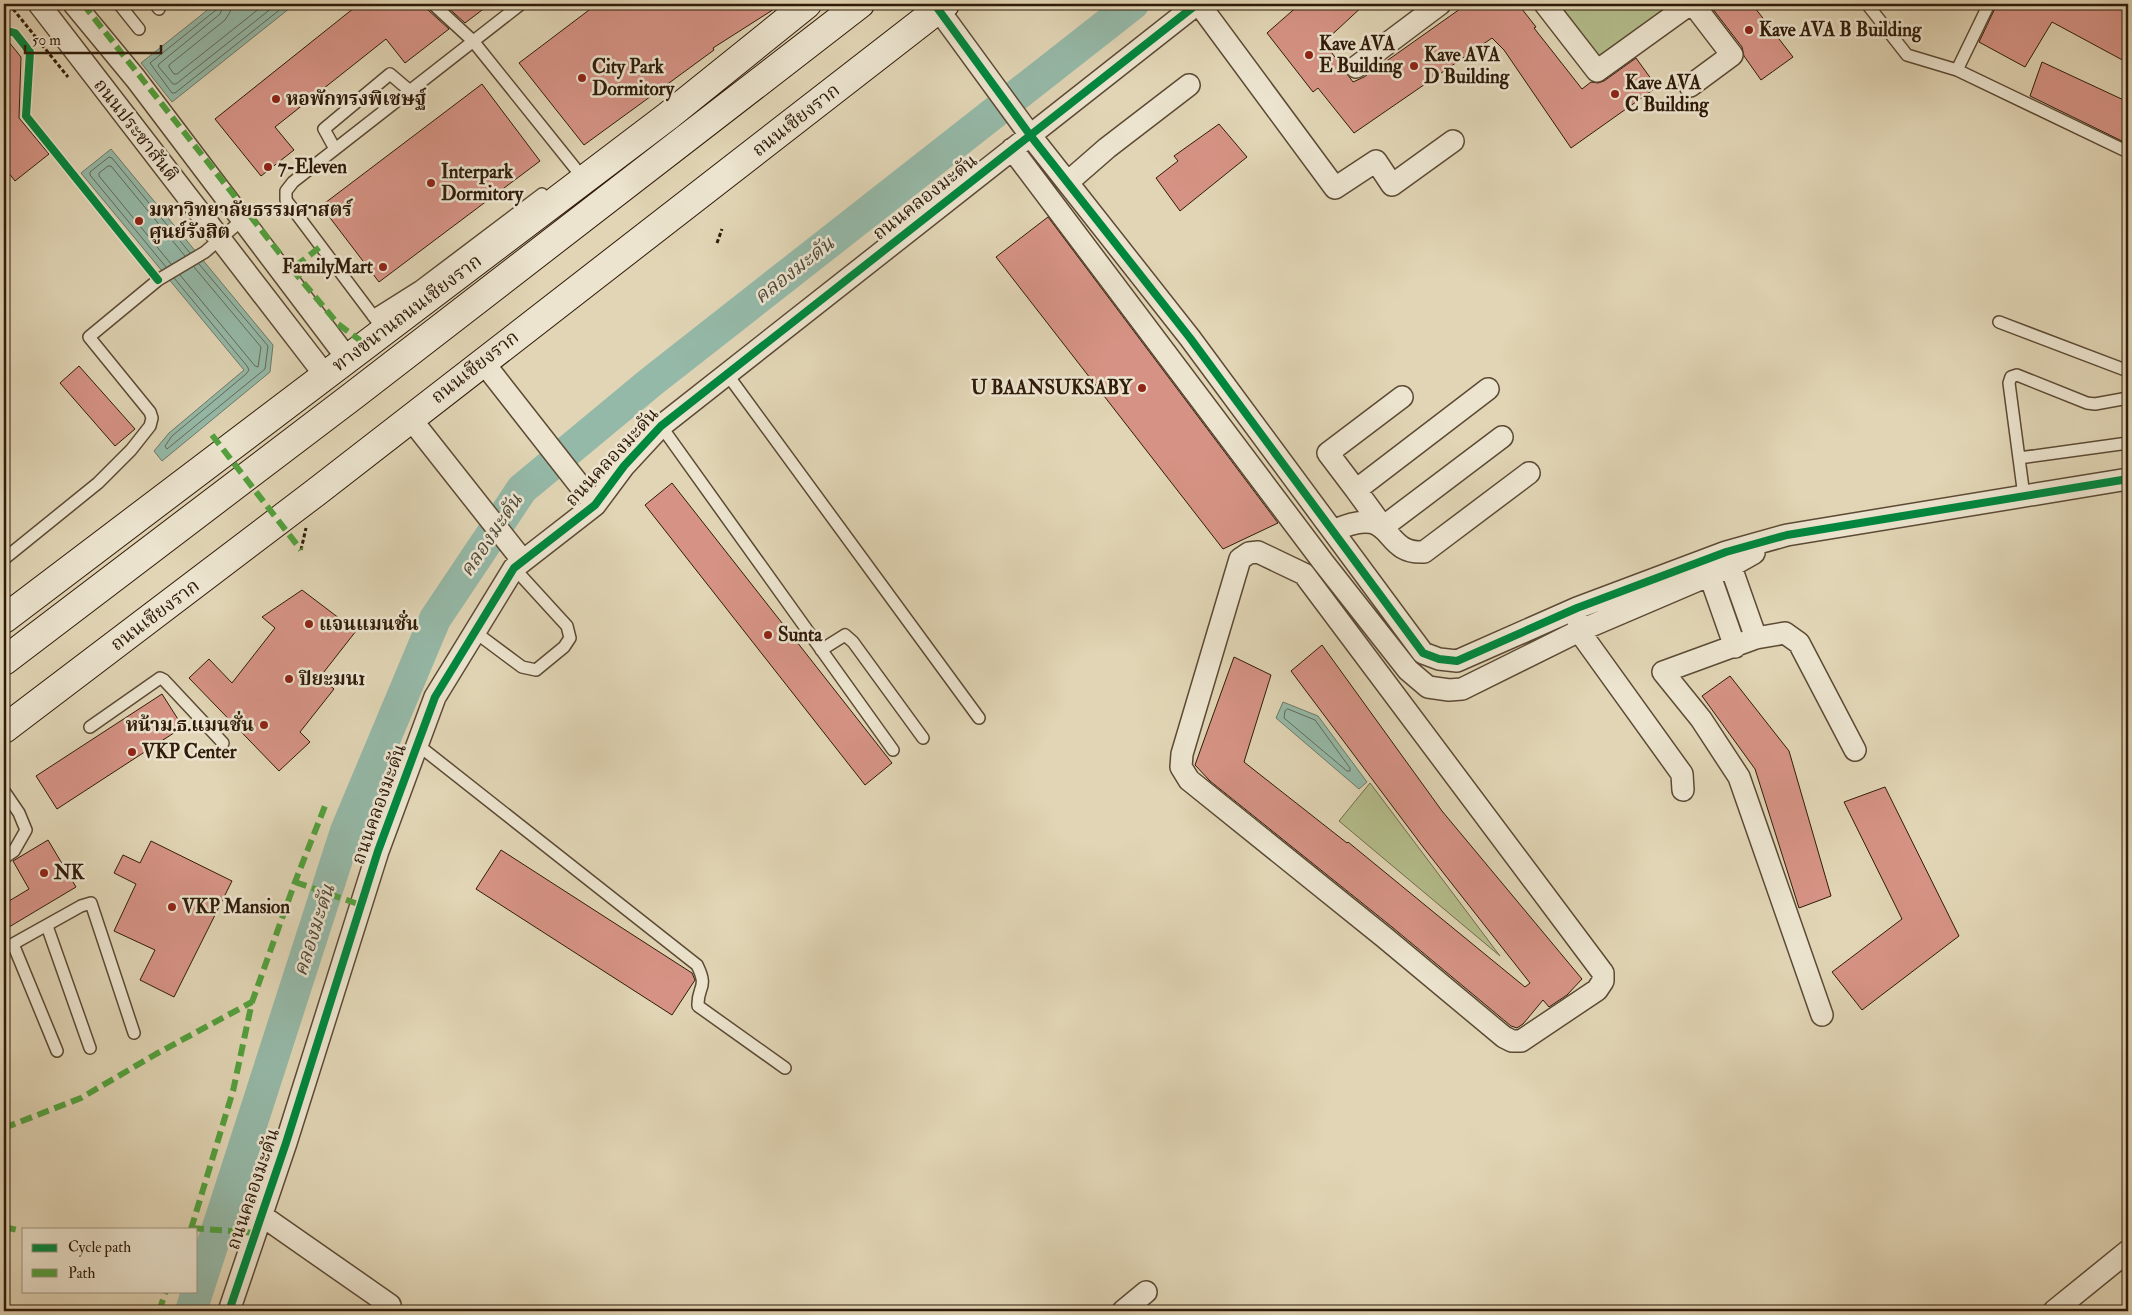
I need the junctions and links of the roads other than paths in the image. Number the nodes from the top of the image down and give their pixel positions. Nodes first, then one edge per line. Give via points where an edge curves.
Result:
1 (39, 4) edge
2 (74, 4) edge
3 (120, 4) edge
4 (433, 4) edge
5 (521, 4) edge
6 (791, 4) edge
7 (807, 4) edge
8 (1198, 4) edge
9 (1440, 4) edge
10 (1545, 4) edge
11 (1691, 4) edge
12 (1867, 4) edge
13 (1989, 4) edge
14 (857, 6) edge
15 (941, 7) edge
16 (140, 29) dead end
17 (473, 41) junction
18 (1356, 67) dead end
19 (1957, 70) junction
20 (704, 72) dead end
21 (1189, 85) dead end
22 (1690, 86) dead end
23 (410, 91) junction
24 (668, 116) junction
25 (1026, 130) junction
26 (621, 137) dead end
27 (1453, 141) dead end
28 (606, 148) dead end
29 (335, 150) junction
30 (1012, 150) junction
31 (2128, 152) edge
32 (578, 171) junction
33 (1068, 182) junction
34 (552, 187) dead end
35 (242, 220) junction
36 (212, 245) junction
37 (1999, 322) dead end
38 (378, 323) junction
39 (347, 358) junction
40 (482, 362) junction
41 (2128, 371) edge
42 (726, 374) junction
43 (325, 375) junction
44 (1488, 389) dead end
45 (1402, 397) dead end
46 (2128, 398) edge
47 (410, 418) junction
48 (661, 426) junction
49 (1502, 437) dead end
50 (2128, 443) edge
51 (2019, 458) junction
52 (1529, 473) dead end
53 (2128, 479) edge
54 (1356, 490) junction
55 (2024, 496) junction
56 (591, 500) junction
57 (1383, 527) junction
58 (1338, 539) junction
59 (516, 558) junction
60 (4, 559) edge
61 (1323, 562) junction
62 (1719, 564) junction
63 (1304, 574) junction
64 (1577, 608) junction
65 (4, 619) edge
66 (1579, 631) junction
67 (475, 632) junction
68 (1756, 638) junction
69 (1735, 647) junction
70 (821, 650) junction
71 (1423, 653) junction
72 (4, 661) edge
73 (1457, 661) junction
74 (1408, 670) junction
75 (1462, 689) junction
76 (979, 718) dead end
77 (90, 727) dead end
78 (4, 728) edge
79 (924, 738) dead end
80 (223, 743) dead end
81 (418, 745) junction
82 (893, 750) dead end
83 (1855, 750) dead end
84 (1683, 790) dead end
85 (4, 791) edge
86 (4, 858) edge
87 (47, 926) junction
88 (8, 947) edge
89 (1822, 1015) dead end
90 (134, 1033) dead end
91 (90, 1048) dead end
92 (57, 1051) dead end
93 (785, 1068) dead end
94 (261, 1215) junction
95 (2128, 1251) edge
96 (1146, 1292) dead end
97 (390, 1305) dead end
98 (229, 1311) edge
99 (1123, 1311) edge
100 (2054, 1311) edge

1 - 36 street, ถนนประชาสันติ
2 - 35 street, ถนนประชาสันติ via 136,79
3 - 16 lane
4 - 17 lane
5 - 17 lane
6 - 20 lane
7 - 24 main road, ทางขนานถนนเชียงราก
8 - 25 street, ถนนคลองมะดัน
8 - 27 street via 1335,188 1376,161 1392,185
9 - 18 street
10 - 11 street via 1597,71
11 - 22 street via 1732,55
12 - 19 lane via 1907,55
13 - 19 lane
14 - 24 main road
14 - 72 main road via 347,401
15 - 25 street
15 - 40 main road, ถนนเชียงราก
17 - 23 lane
17 - 32 lane
19 - 31 lane
21 - 33 street
23 - 29 lane
23 - 29 lane via 390,74 324,128
24 - 32 main road, ทางขนานถนนเชียงราก
25 - 30 street, ถนนคลองมะดัน
25 - 33 street
26 - 28 lane
29 - 38 lane via 293,182 286,191 286,200
30 - 42 street, ถนนคลองมะดัน
30 - 61 street
32 - 38 main road, ทางขนานถนนเชียงราก
33 - 58 street via 1190,338
34 - 38 lane via 419,287
35 - 36 lane
35 - 39 street, ถนนประชาสันติ
36 - 43 street, ถนนประชาสันติ
36 - 60 lane via 158,280 89,337 150,412 150,426 98,483
37 - 41 lane
38 - 39 main road, ทางขนานถนนเชียงราก
39 - 43 main road, ทางขนานถนนเชียงราก
40 - 47 main road, ถนนเชียงราก
40 - 56 street
42 - 48 street, ถนนคลองมะดัน
42 - 76 lane
43 - 65 main road, ทางขนานถนนเชียงราก
44 - 54 street
45 - 54 street via 1328,452
46 - 51 lane via 2087,403 2017,375 2011,377 2009,383
47 - 59 street via 470,493
47 - 78 main road, ถนนเชียงราก
48 - 56 street, ถนนคลองมะดัน
48 - 70 lane
49 - 57 street
50 - 51 lane
51 - 55 lane
52 - 57 street via 1424,552 1411,553 1404,549
53 - 55 street
54 - 57 street
55 - 62 street via 1786,535
56 - 59 street, ถนนคลองมะดัน
57 - 58 street via 1371,521 1348,524
58 - 61 street
58 - 71 street
59 - 67 street, ถนนคลองมะดัน
59 - 67 lane via 567,626 570,638 564,648 536,670 522,667
61 - 63 street
61 - 74 street
62 - 64 street
62 - 66 street
62 - 68 street
62 - 69 street
63 - 63 street via 1602,973 1603,981 1596,990 1521,1041 1504,1037 1189,780 1181,767 1182,754 1240,559 1258,552
64 - 66 street
64 - 73 street
66 - 75 street
66 - 84 street via 1682,774
67 - 81 street, ถนนคลองมะดัน via 435,697
68 - 69 street
68 - 83 street via 1785,633 1799,643
69 - 89 street via 1663,672 1701,719 1740,777
70 - 79 lane via 845,635
70 - 82 lane
71 - 73 street via 1439,660
71 - 74 street
73 - 75 street
74 - 75 street via 1428,687
77 - 80 lane via 160,678
81 - 93 lane via 697,965 703,976 698,1006
81 - 94 street, ถนนคลองมะดัน via 378,851
85 - 86 lane via 26,830 14,851
87 - 88 lane
87 - 90 lane via 91,903
87 - 91 lane
88 - 92 lane
94 - 97 street
94 - 98 street, ถนนคลองมะดัน
95 - 100 street
96 - 99 street

